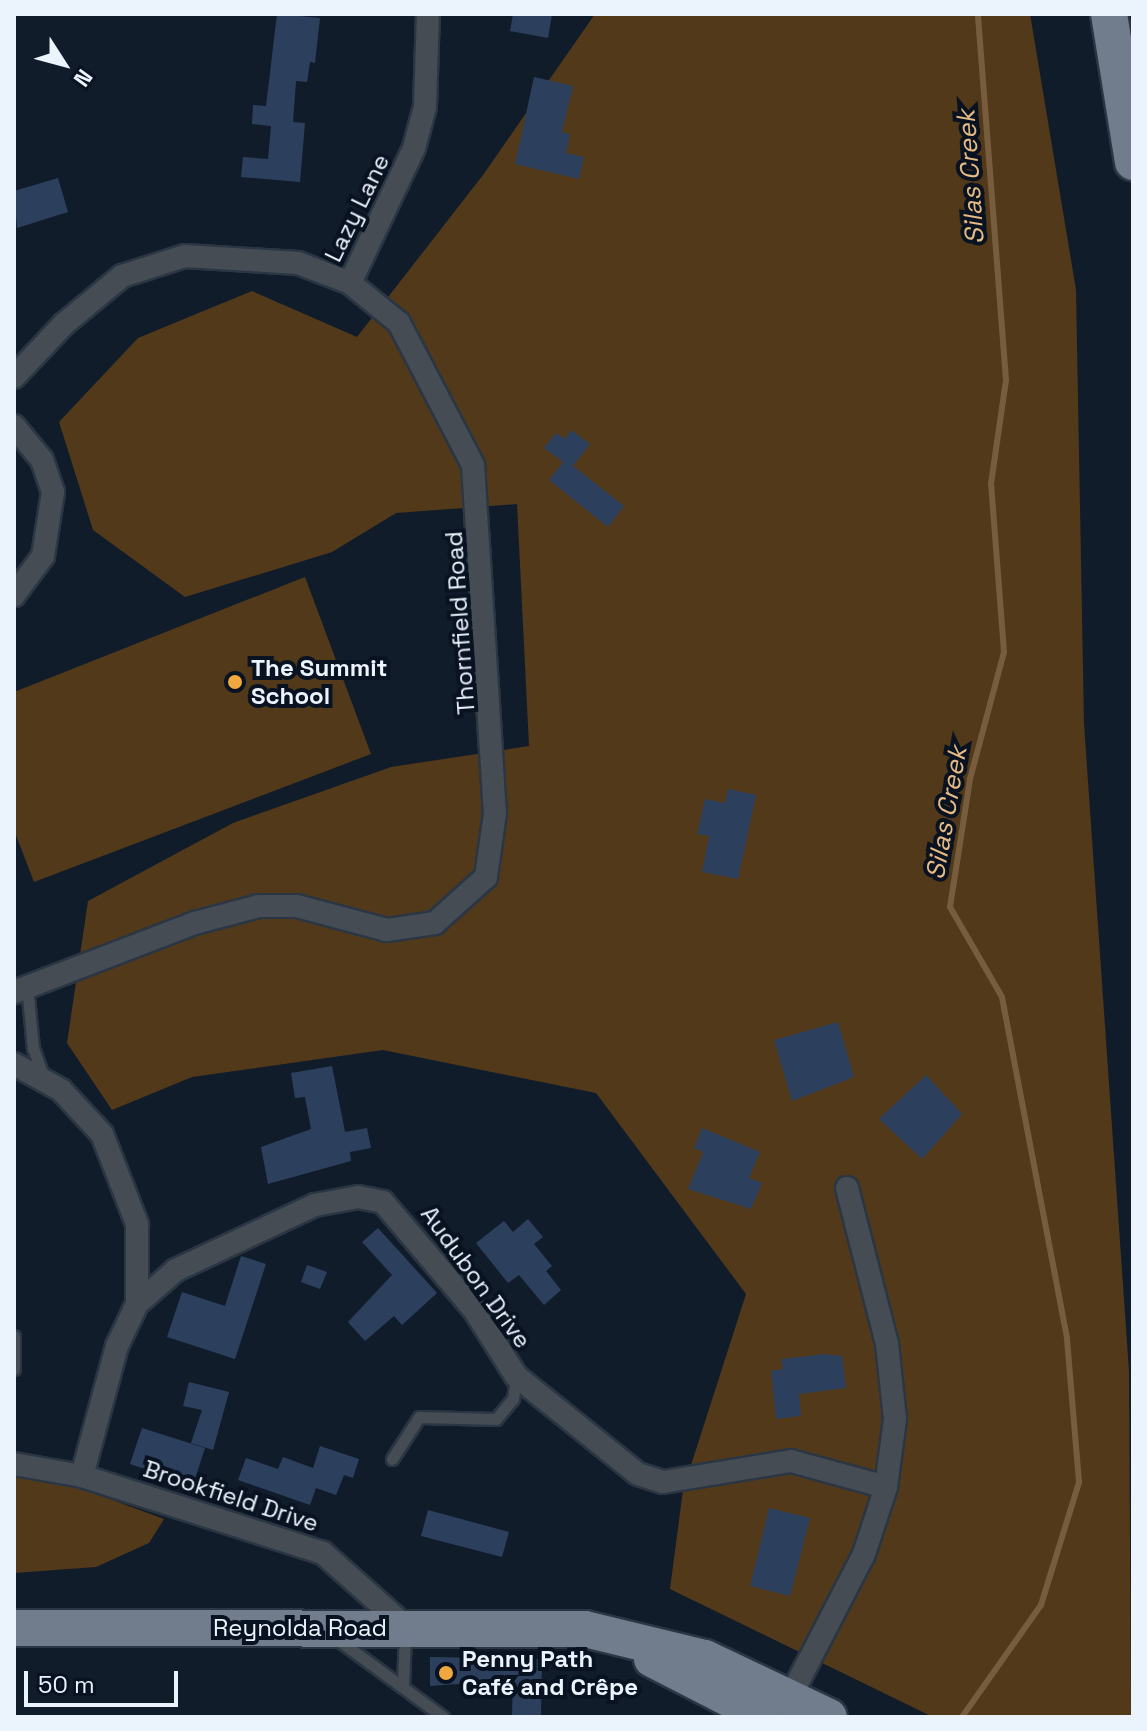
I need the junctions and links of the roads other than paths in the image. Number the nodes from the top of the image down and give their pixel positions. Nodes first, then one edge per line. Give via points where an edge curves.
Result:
1 (428, 14) edge
2 (1109, 14) edge
3 (1133, 162) edge
4 (350, 283) junction
5 (14, 377) edge
6 (14, 426) edge
7 (14, 595) edge
8 (21, 989) edge
9 (14, 1064) edge
10 (44, 1078) junction
11 (847, 1188) dead end
12 (137, 1304) junction
13 (14, 1336) edge
14 (14, 1369) edge
15 (516, 1376) junction
16 (392, 1459) dead end
17 (14, 1464) edge
18 (82, 1476) junction
19 (886, 1487) junction
20 (406, 1627) junction
21 (14, 1628) edge
22 (323, 1629) junction
23 (403, 1685) junction
24 (778, 1711) edge
25 (443, 1717) edge
26 (829, 1717) edge

1 - 4 street, Lazy Lane via 425,107 414,148
2 - 3 main road
4 - 5 street, Thornfield Road via 270,258 213,253 157,263 99,292
4 - 8 street, Thornfield Road via 399,323 473,465 494,798 486,877 443,918 416,929 387,930 297,906 259,906
6 - 7 street via 49,476 53,511 43,556
8 - 10 lane
9 - 10 street
10 - 12 street via 78,1104 112,1151 137,1224
11 - 19 street via 887,1344 895,1419
12 - 15 street, Audubon Drive via 176,1270 315,1205 358,1197 383,1202 396,1213 475,1311
12 - 18 street via 117,1346
13 - 14 lane
15 - 16 lane via 513,1399 496,1419 419,1417
15 - 19 street, Audubon Drive via 638,1474 663,1482 791,1461
17 - 18 street, Brookfield Drive
18 - 20 street, Brookfield Drive via 323,1553
19 - 24 street via 864,1554
20 - 22 main road, Reynolda Road
20 - 23 lane
20 - 24 main road, Reynolda Road via 585,1629 705,1658
21 - 22 main road, Reynolda Road
22 - 23 lane
23 - 25 lane
24 - 26 main road, Reynolda Road

